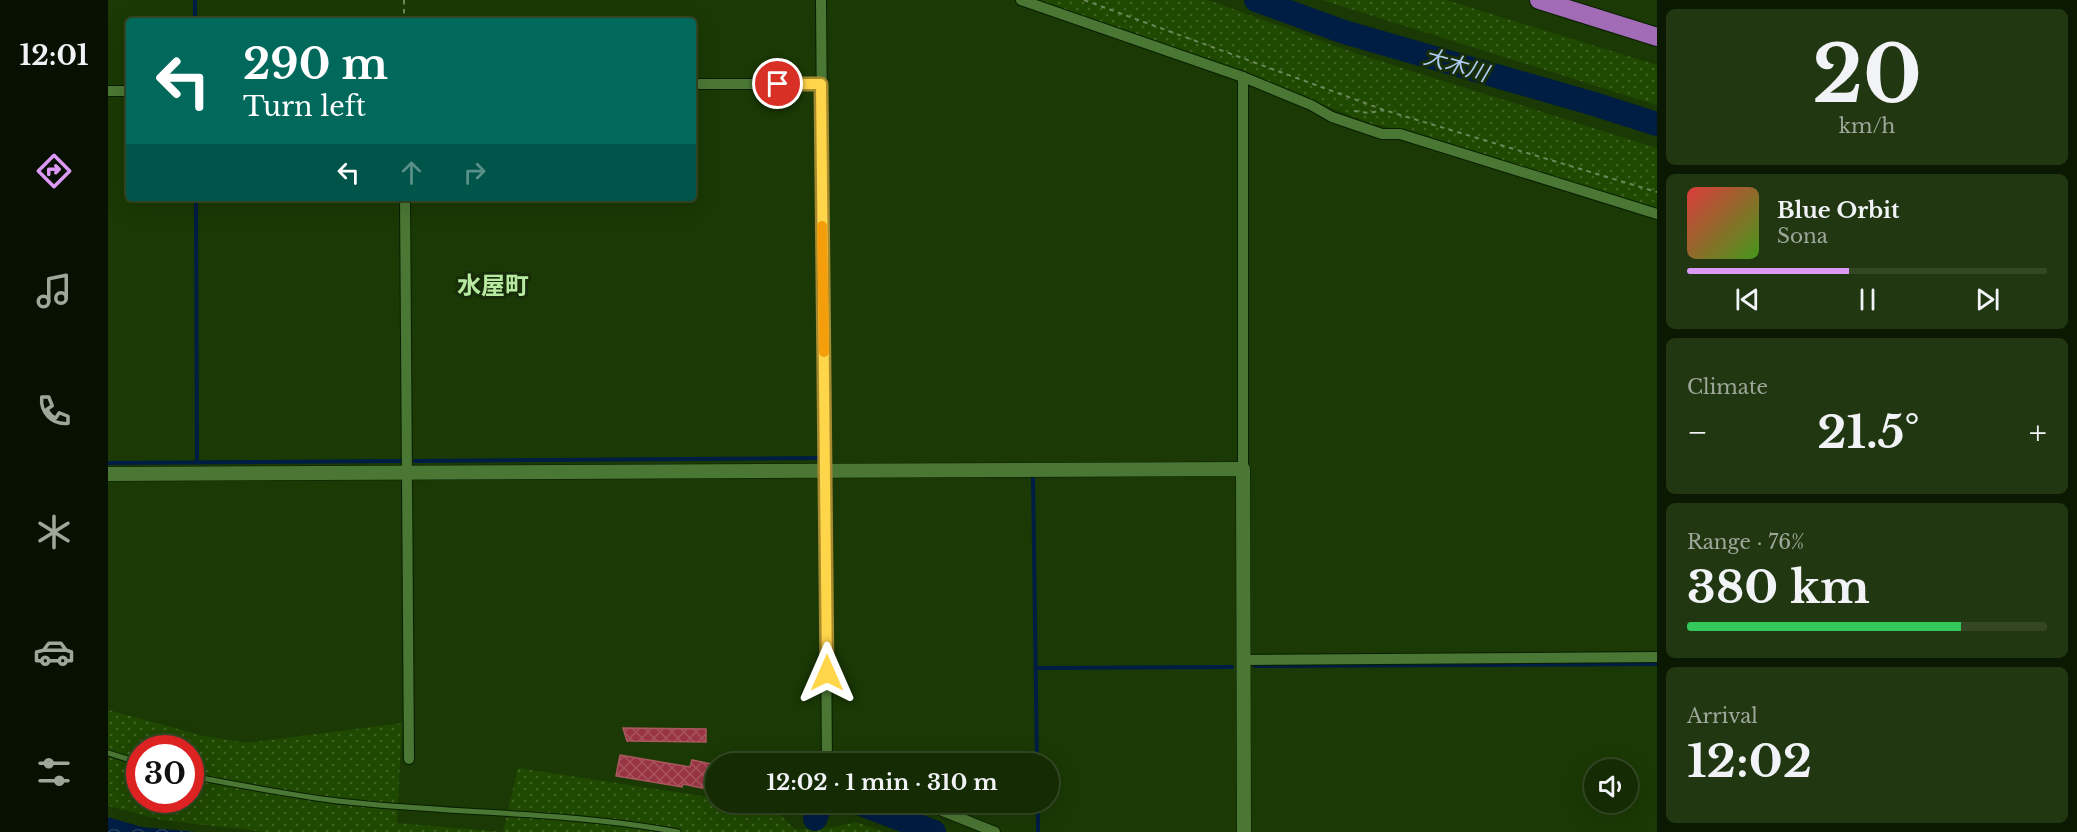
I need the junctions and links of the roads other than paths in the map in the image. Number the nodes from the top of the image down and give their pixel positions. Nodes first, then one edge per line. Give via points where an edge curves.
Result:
1 (821, 0) edge
2 (1021, 0) edge
3 (1539, 0) edge
4 (1657, 37) edge
5 (1243, 77) junction
6 (696, 84) edge
7 (821, 84) junction
8 (108, 91) edge
9 (126, 91) edge
10 (405, 201) edge
11 (1657, 214) edge
12 (1243, 469) junction
13 (825, 471) junction
14 (408, 473) junction
15 (108, 474) edge
16 (1657, 657) edge
17 (1244, 660) junction
18 (108, 753) edge
19 (827, 753) edge
20 (126, 759) edge
21 (409, 759) dead end
22 (204, 779) edge
23 (948, 813) edge
24 (678, 832) edge
25 (995, 832) edge
26 (1244, 832) edge

1 - 7 street
2 - 5 street
3 - 4 highway
5 - 11 street via 1332,117 1382,134 1400,134
5 - 12 street
6 - 7 street
7 - 13 street
8 - 9 street
10 - 14 street
12 - 13 street
12 - 17 street
13 - 14 street
13 - 19 street
14 - 15 street
14 - 21 street
16 - 17 street
17 - 26 street
18 - 20 lane
22 - 24 lane via 339,801 597,819
23 - 25 street

